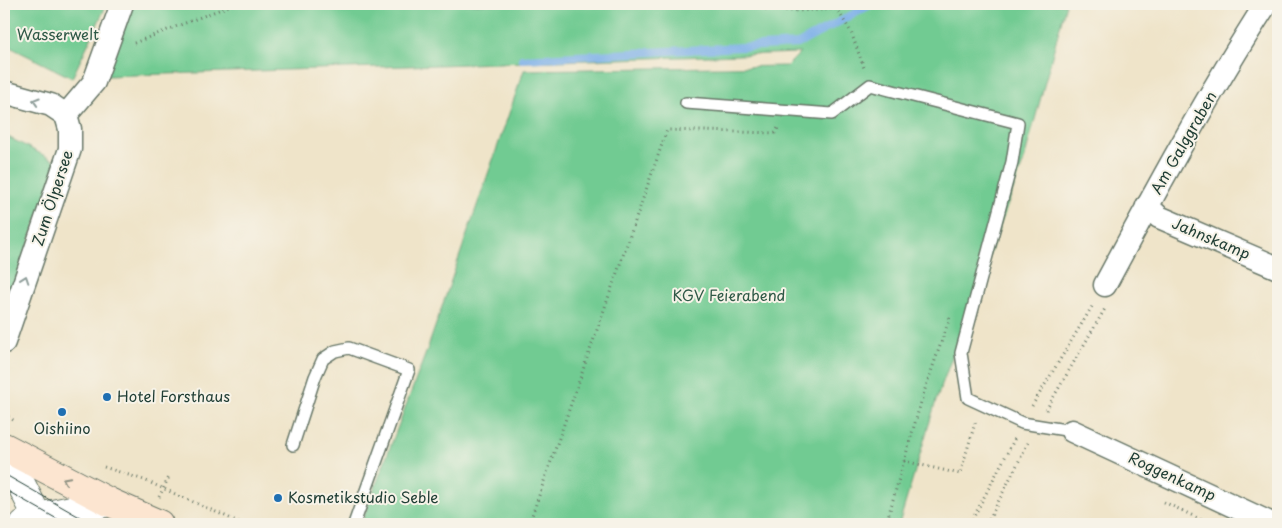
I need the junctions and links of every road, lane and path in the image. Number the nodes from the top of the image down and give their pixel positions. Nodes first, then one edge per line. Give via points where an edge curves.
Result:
1 (122, 4) edge
2 (234, 4) edge
3 (742, 4) edge
4 (1266, 4) edge
5 (105, 54) junction
6 (870, 85) junction
7 (4, 92) edge
8 (686, 103) dead end
9 (789, 110) junction
10 (66, 116) junction
11 (1147, 206) junction
12 (1278, 268) edge
13 (1105, 284) junction
14 (4, 342) edge
15 (980, 404) junction
16 (4, 414) edge
17 (1022, 423) junction
18 (1038, 425) junction
19 (24, 426) dead end
20 (1072, 430) joint
21 (293, 445) dead end
22 (4, 447) edge
23 (4, 456) edge
24 (904, 461) dead end
25 (99, 465) dead end
26 (169, 477) dead end
27 (163, 489) junction
28 (109, 502) junction
29 (1201, 520) dead end
30 (35, 522) edge
31 (158, 524) edge
32 (243, 524) edge
33 (354, 524) edge
34 (529, 524) edge
35 (970, 524) edge
36 (987, 524) edge
37 (1210, 524) edge
38 (1272, 524) edge

1 - 5 street
2 - 5 path
3 - 6 path via 763,10 837,9 851,32
4 - 11 street, Am Galggraben
5 - 10 street via 94,82
6 - 9 lane via 832,114
6 - 15 lane via 1018,123 1012,162 961,353 968,398
10 -> 7 street via 51,105
8 - 9 lane
9 - 34 path via 775,133 667,130
14 -> 10 street, Zum Ölpersee via 70,149
11 - 12 street, Jahnskamp via 1159,217
11 - 13 street, Am Galggraben
13 - 17 path
13 - 18 path via 1112,298
15 - 17 lane
15 - 24 path via 960,474
16 - 19 path
17 - 18 lane
17 - 35 path
18 - 20 lane
18 - 36 path
20 - 38 street, Roggenkamp
21 - 33 lane via 315,377 323,359 335,350 349,348 409,370
28 -> 22 main road
23 - 30 street
25 - 27 path
26 - 27 path
27 - 32 path
28 - 30 street
28 - 31 main road
29 - 37 path

